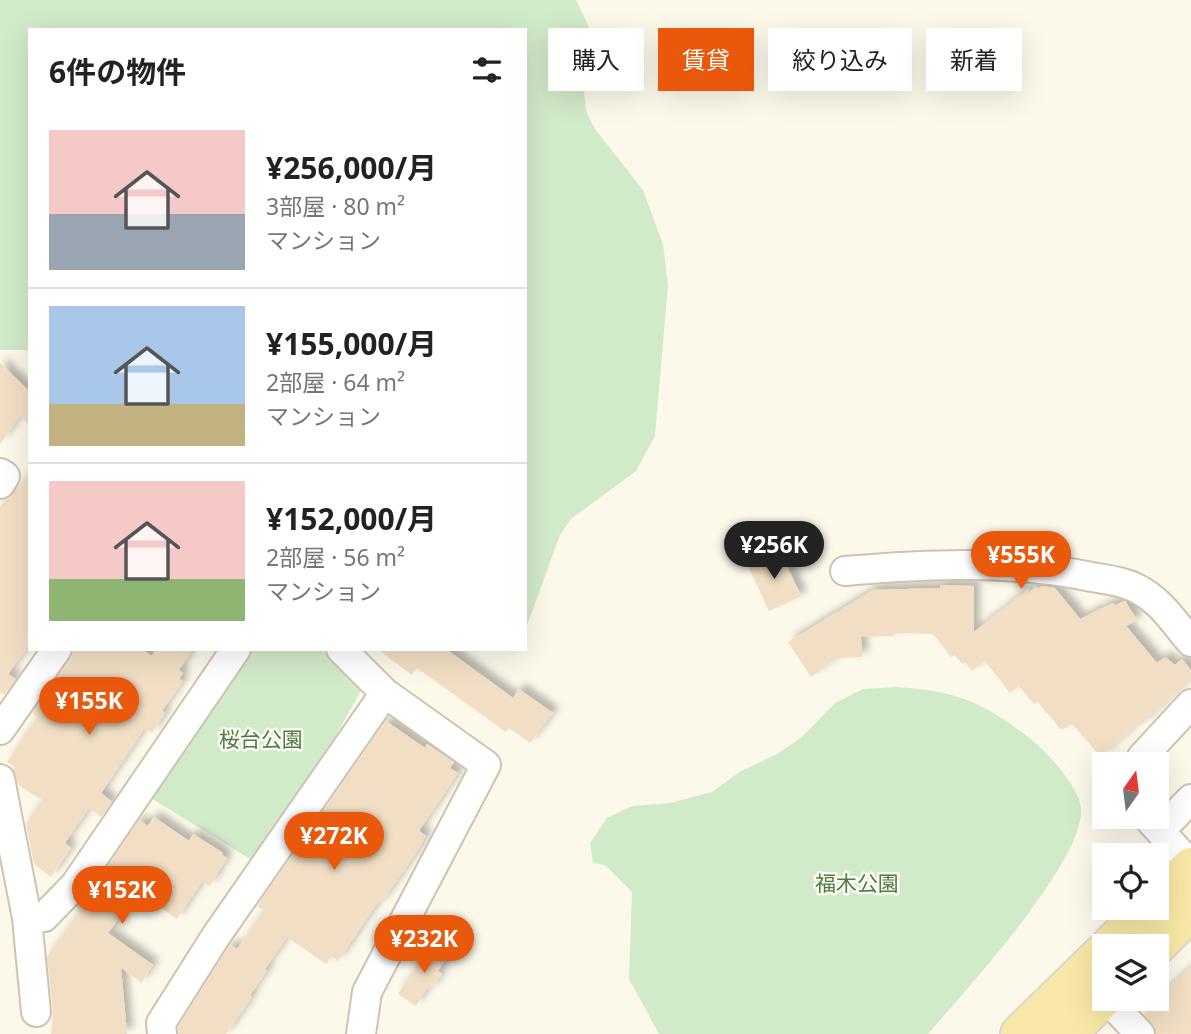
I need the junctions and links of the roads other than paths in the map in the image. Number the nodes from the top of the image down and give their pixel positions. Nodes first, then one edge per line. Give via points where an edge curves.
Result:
1 (0, 473) edge
2 (0, 484) edge
3 (845, 571) dead end
4 (1191, 642) edge
5 (56, 651) edge
6 (235, 651) edge
7 (343, 651) edge
8 (386, 693) junction
9 (1191, 704) edge
10 (0, 730) edge
11 (1147, 752) edge
12 (0, 779) edge
13 (1191, 799) edge
14 (1169, 814) edge
15 (1159, 830) edge
16 (1191, 866) edge
17 (1169, 889) edge
18 (1191, 911) edge
19 (27, 918) junction
20 (1137, 920) edge
21 (1123, 934) edge
22 (1168, 934) edge
23 (1092, 989) edge
24 (1092, 996) edge
25 (1122, 1011) edge
26 (36, 1012) dead end
27 (162, 1034) edge
28 (361, 1034) edge
29 (1020, 1034) edge
30 (1067, 1034) edge
31 (1140, 1034) edge

1 - 2 street via 5,476
3 - 4 street via 1000,564 1080,574 1142,591
5 - 10 street
6 - 19 street via 75,885 44,917
7 - 8 street
8 - 27 street via 216,936 161,1023
8 - 28 street via 486,765 366,992
9 - 11 street
12 - 19 street
13 - 14 street
15 - 16 street
16 - 17 main road
18 - 22 main road
19 - 26 street
20 - 21 main road
23 - 29 main road
24 - 30 main road
25 - 31 street

